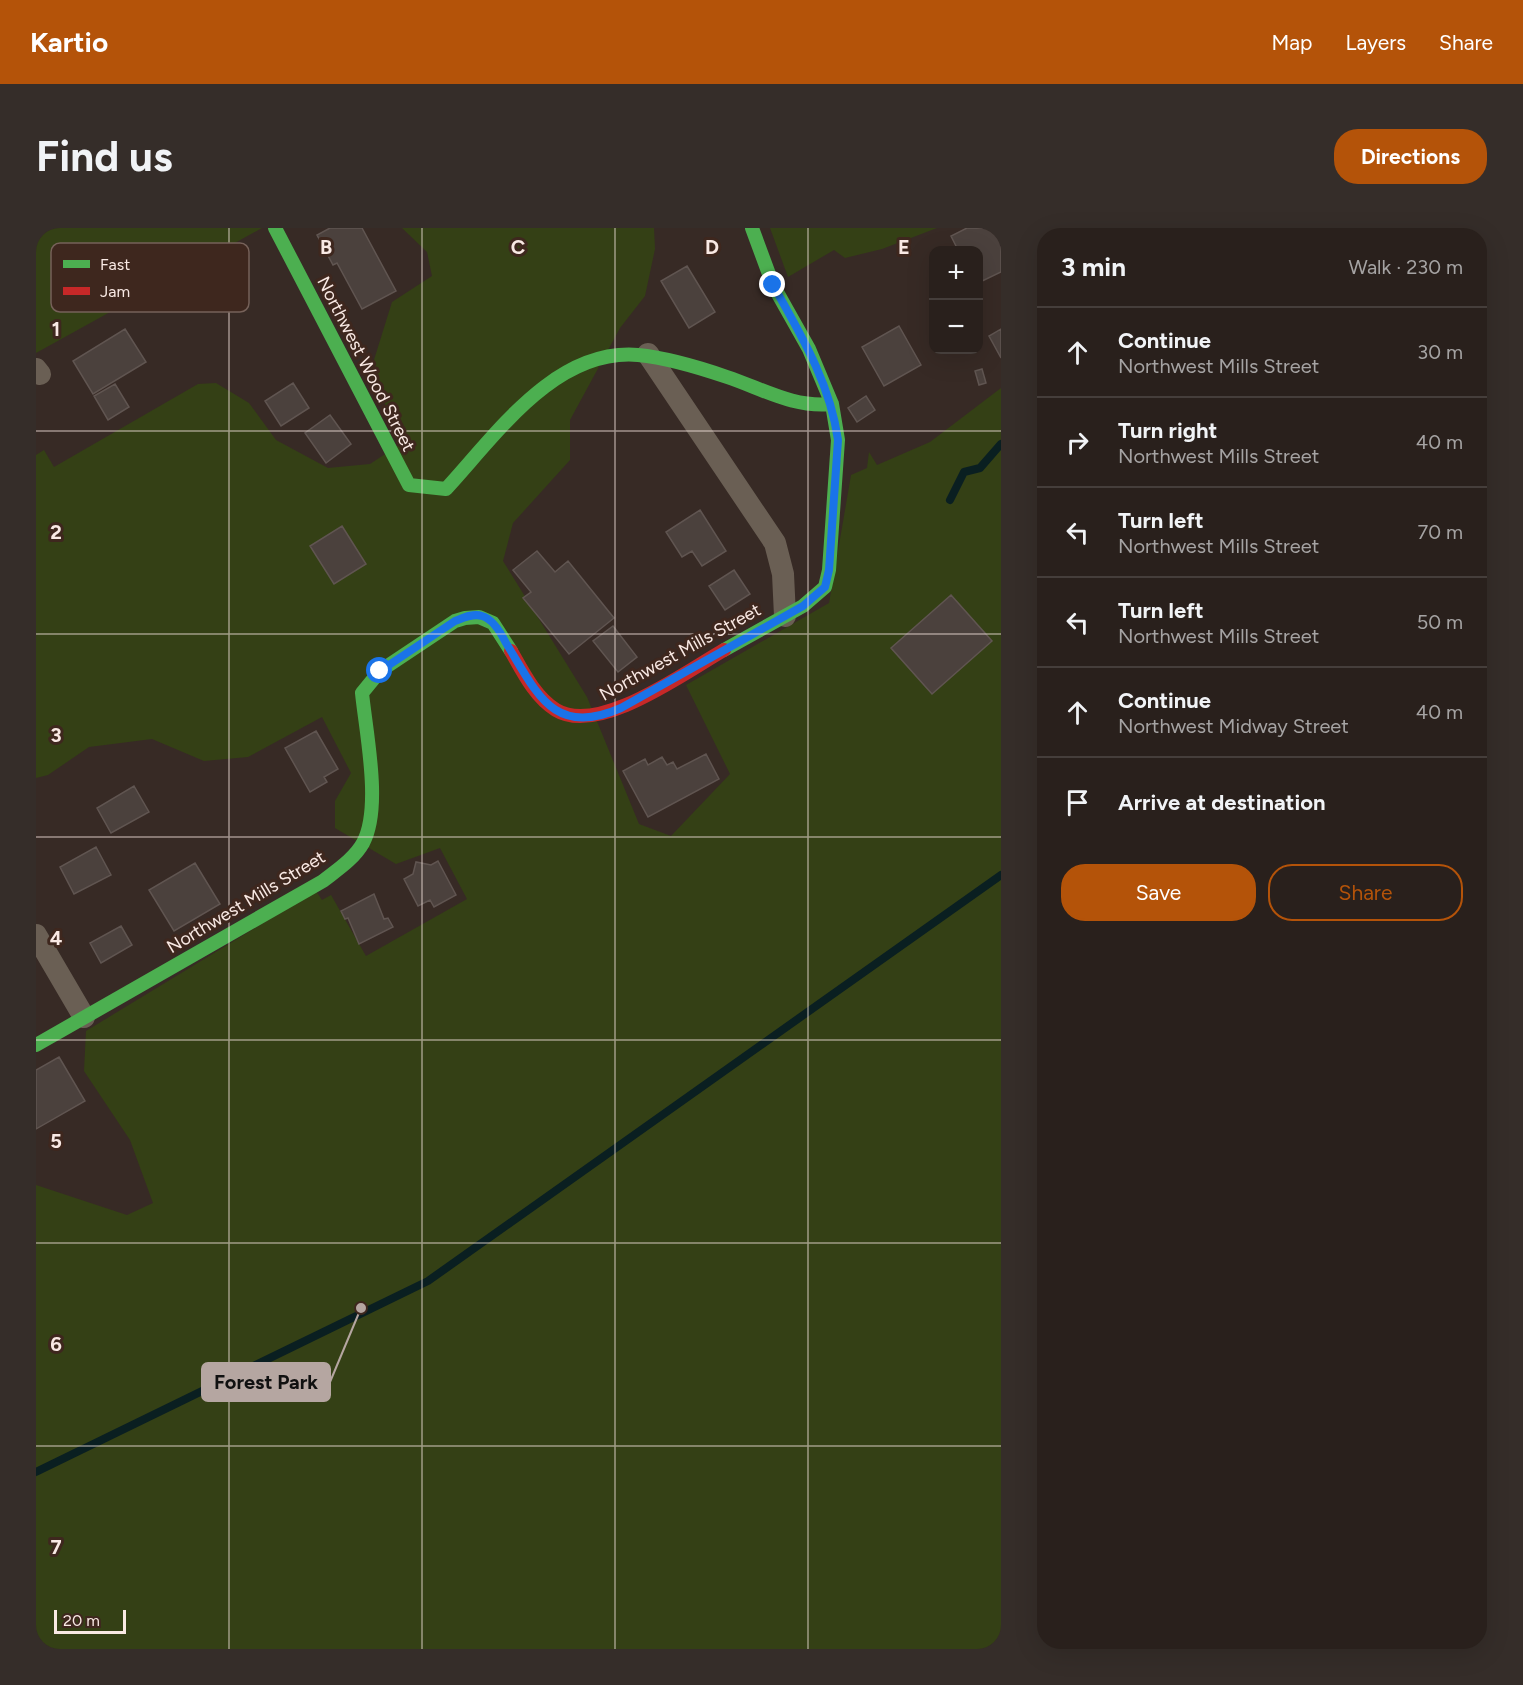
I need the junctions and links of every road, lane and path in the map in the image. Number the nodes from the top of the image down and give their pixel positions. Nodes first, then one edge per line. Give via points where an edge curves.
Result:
1 (275, 228) edge
2 (752, 228) edge
3 (648, 354) junction
4 (832, 404) junction
5 (785, 616) junction
6 (36, 935) edge
7 (84, 1017) junction
8 (36, 1045) edge

1 - 3 street, Northwest Wood Street via 409,485 446,489 541,390 567,371 606,355
2 - 4 street, Northwest Mills Street via 773,285 809,349
3 - 4 street via 702,367 789,402 817,407
3 - 5 street via 775,543 783,574
4 - 5 street, Northwest Mills Street via 838,440 827,579 825,587
5 - 7 street, Northwest Mills Street via 621,708 580,719 566,716 542,701 493,623 482,615 455,621 380,671 362,693 373,807 359,853 323,881
6 - 7 street
7 - 8 street, Northwest Mills Street

